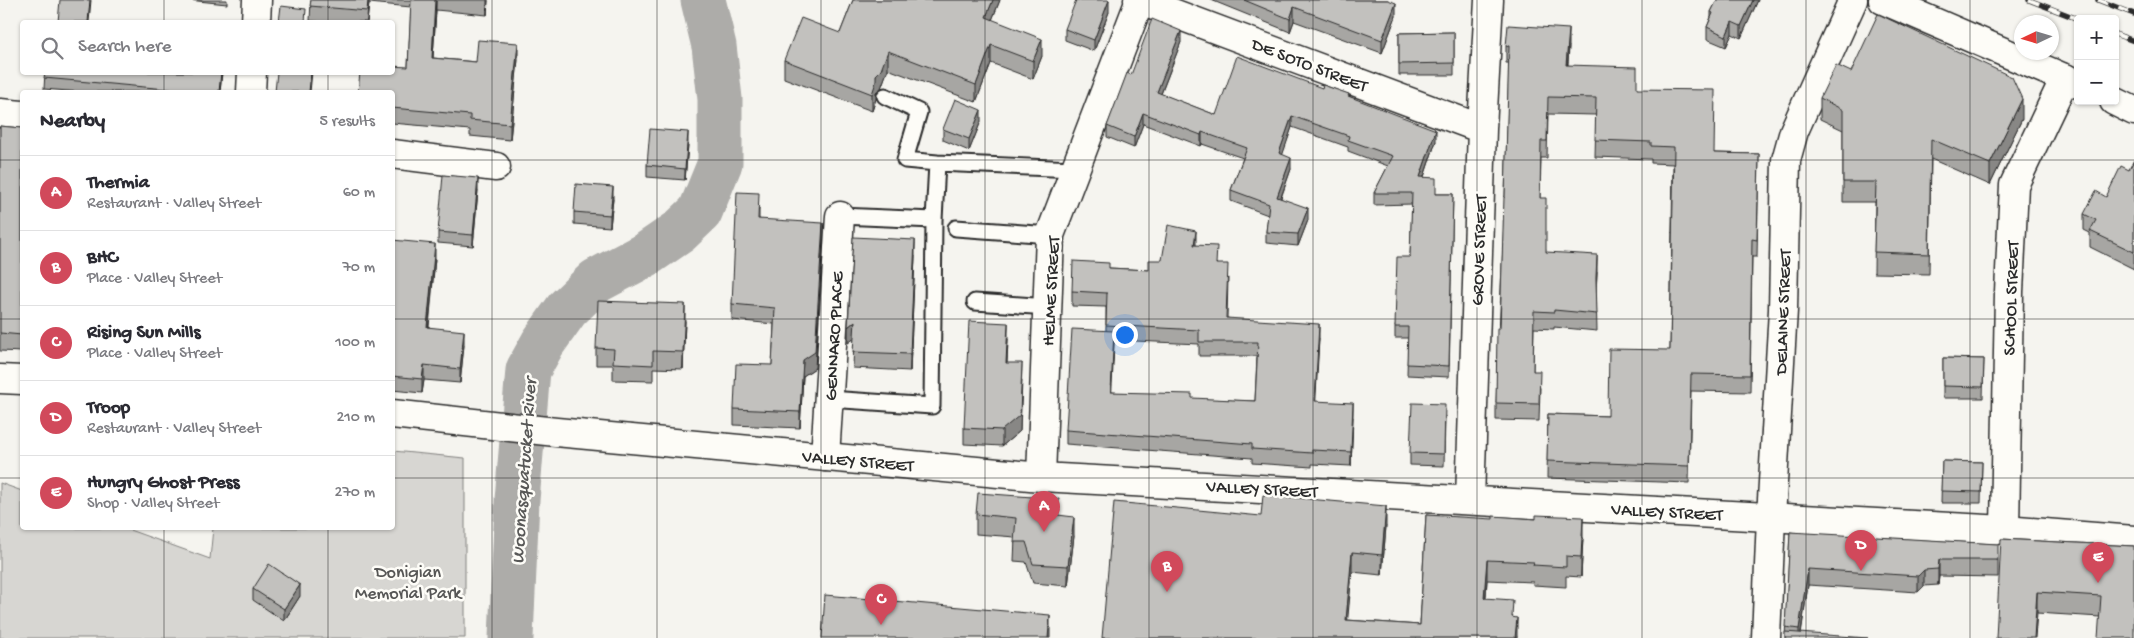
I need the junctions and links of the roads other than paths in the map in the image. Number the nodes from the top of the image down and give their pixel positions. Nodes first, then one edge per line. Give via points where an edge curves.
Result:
1 (258, 0) edge
2 (1139, 0) edge
3 (1489, 0) edge
4 (1853, 0) edge
5 (1883, 0) edge
6 (256, 20) edge
7 (252, 75) edge
8 (2071, 81) edge
9 (251, 90) edge
10 (885, 96) dead end
11 (2119, 104) edge
12 (2134, 111) edge
13 (0, 113) edge
14 (20, 115) edge
15 (1482, 129) junction
16 (395, 154) edge
17 (937, 163) junction
18 (496, 167) dead end
19 (1075, 168) junction
20 (840, 216) joint
21 (934, 220) junction
22 (956, 228) dead end
23 (1050, 235) junction
24 (975, 302) dead end
25 (1048, 306) junction
26 (0, 379) edge
27 (20, 380) edge
28 (829, 399) junction
29 (395, 414) edge
30 (825, 457) junction
31 (1041, 477) junction
32 (1470, 500) junction
33 (1771, 518) junction
34 (2005, 530) junction
35 (2134, 540) edge
36 (1766, 638) edge

1 - 6 street
2 - 15 street, DE SOTO STREET
2 - 19 street, HELME STREET
3 - 15 street, GROVE STREET
4 - 33 street, DELAINE STREET via 1794,131 1786,160 1783,310
5 - 8 street
7 - 9 street
8 - 34 street, SCHOOL STREET via 2014,185
10 - 17 lane via 919,112 905,160
11 - 12 street
13 - 14 street
15 - 32 street, GROVE STREET
16 - 18 street
17 - 19 lane
17 - 21 lane
19 - 23 street, HELME STREET
20 - 21 lane
20 - 28 street, GENNARO PLACE
21 - 28 lane via 932,406
22 - 23 lane
23 - 25 street, HELME STREET
24 - 25 lane
25 - 31 street, HELME STREET
26 - 27 street
28 - 30 street, GENNARO PLACE
29 - 30 street, VALLEY STREET
30 - 31 street, VALLEY STREET
31 - 32 street, VALLEY STREET
32 - 33 street, VALLEY STREET
33 - 34 street, VALLEY STREET
33 - 36 street, DELAINE STREET
34 - 35 street, VALLEY STREET

